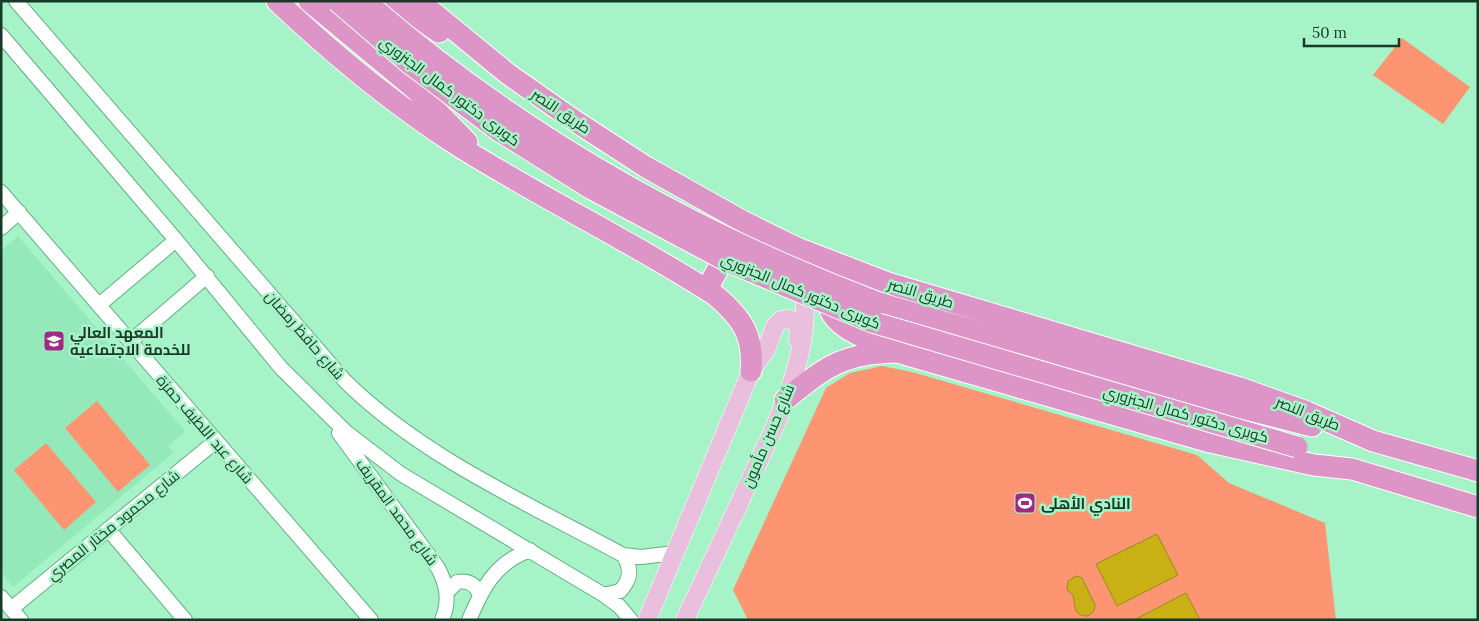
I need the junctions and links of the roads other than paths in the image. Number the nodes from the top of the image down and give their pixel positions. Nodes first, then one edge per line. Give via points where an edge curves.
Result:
1 (16, 1) edge
2 (277, 1) edge
3 (309, 1) edge
4 (337, 1) edge
5 (364, 1) edge
6 (394, 1) edge
7 (419, 1) edge
8 (1, 35) edge
9 (480, 52) junction
10 (486, 162) junction
11 (1, 192) edge
12 (19, 212) junction
13 (744, 222) junction
14 (1, 228) edge
15 (176, 240) junction
16 (788, 244) junction
17 (843, 266) junction
18 (207, 276) junction
19 (706, 289) junction
20 (99, 305) junction
21 (130, 342) junction
22 (897, 352) junction
23 (797, 359) junction
24 (751, 371) junction
25 (785, 400) junction
26 (324, 412) junction
27 (216, 441) junction
28 (1372, 441) junction
29 (1352, 469) junction
30 (1478, 470) edge
31 (1478, 507) edge
32 (108, 529) junction
33 (530, 550) junction
34 (675, 553) junction
35 (623, 555) junction
36 (447, 592) junction
37 (480, 595) junction
38 (604, 595) junction
39 (1, 598) edge
40 (11, 609) junction
41 (20, 620) edge
42 (185, 620) edge
43 (370, 620) edge
44 (442, 620) edge
45 (469, 620) edge
46 (631, 620) edge
47 (647, 620) edge
48 (685, 620) edge

1 - 35 street, شارع حافظ رمضان via 363,399 434,452
2 - 10 highway via 369,82 430,127
3 - 10 highway via 415,89
4 - 29 highway, كوبرى دكتور كمال الجنزوري, bridge via 408,62 498,130 592,189 729,262 872,322 1297,447
5 - 28 highway, كوبرى دكتور كمال الجنزوري, bridge via 462,80 558,145 654,201 784,265 879,303
6 - 9 highway via 437,31
7 - 9 highway, طريق النصر
8 - 15 street
9 - 13 highway, طريق النصر via 527,88 646,167
10 - 19 highway
11 - 12 street, شارع عبد اللطيف حمزة
12 - 14 street
12 - 20 street, شارع عبد اللطيف حمزة
13 - 16 highway, طريق النصر
13 - 19 highway
15 - 18 street
15 - 20 street
16 - 17 highway, طريق النصر
16 - 23 main road, شارع حسن مأمون via 800,271 805,300 804,330
17 - 22 highway via 828,289 827,298 834,315 851,331
17 - 28 highway, طريق النصر via 888,283 1257,394
18 - 21 street
18 - 26 street via 281,368
19 - 24 highway via 738,316 748,333
20 - 21 street, شارع عبد اللطيف حمزة
21 - 27 street, شارع عبد اللطيف حمزة
22 - 25 highway via 846,358 824,369
22 - 29 highway via 1206,441 1314,465
23 - 24 main road via 799,327 786,319 778,322 766,350
23 - 25 main road, شارع حسن مأمون
24 - 34 main road
25 - 48 main road, شارع حسن مأمون
26 - 33 street via 401,474
26 - 36 street, شارع محمد المقريف via 438,568
27 - 32 street, شارع محمود مختار المصري
27 - 43 street, شارع عبد اللطيف حمزة
28 - 30 highway, طريق النصر
29 - 31 highway
32 - 40 street, شارع محمود مختار المصري
32 - 42 street
33 - 37 street via 500,567
33 - 38 street
34 - 35 street, شارع حافظ رمضان via 641,557
34 - 47 main road
35 - 38 street via 628,562 629,578 620,591
36 - 37 street via 457,582 467,581
36 - 44 street, شارع محمد المقريف via 447,609
37 - 45 street
38 - 46 street
39 - 40 street
40 - 41 street

